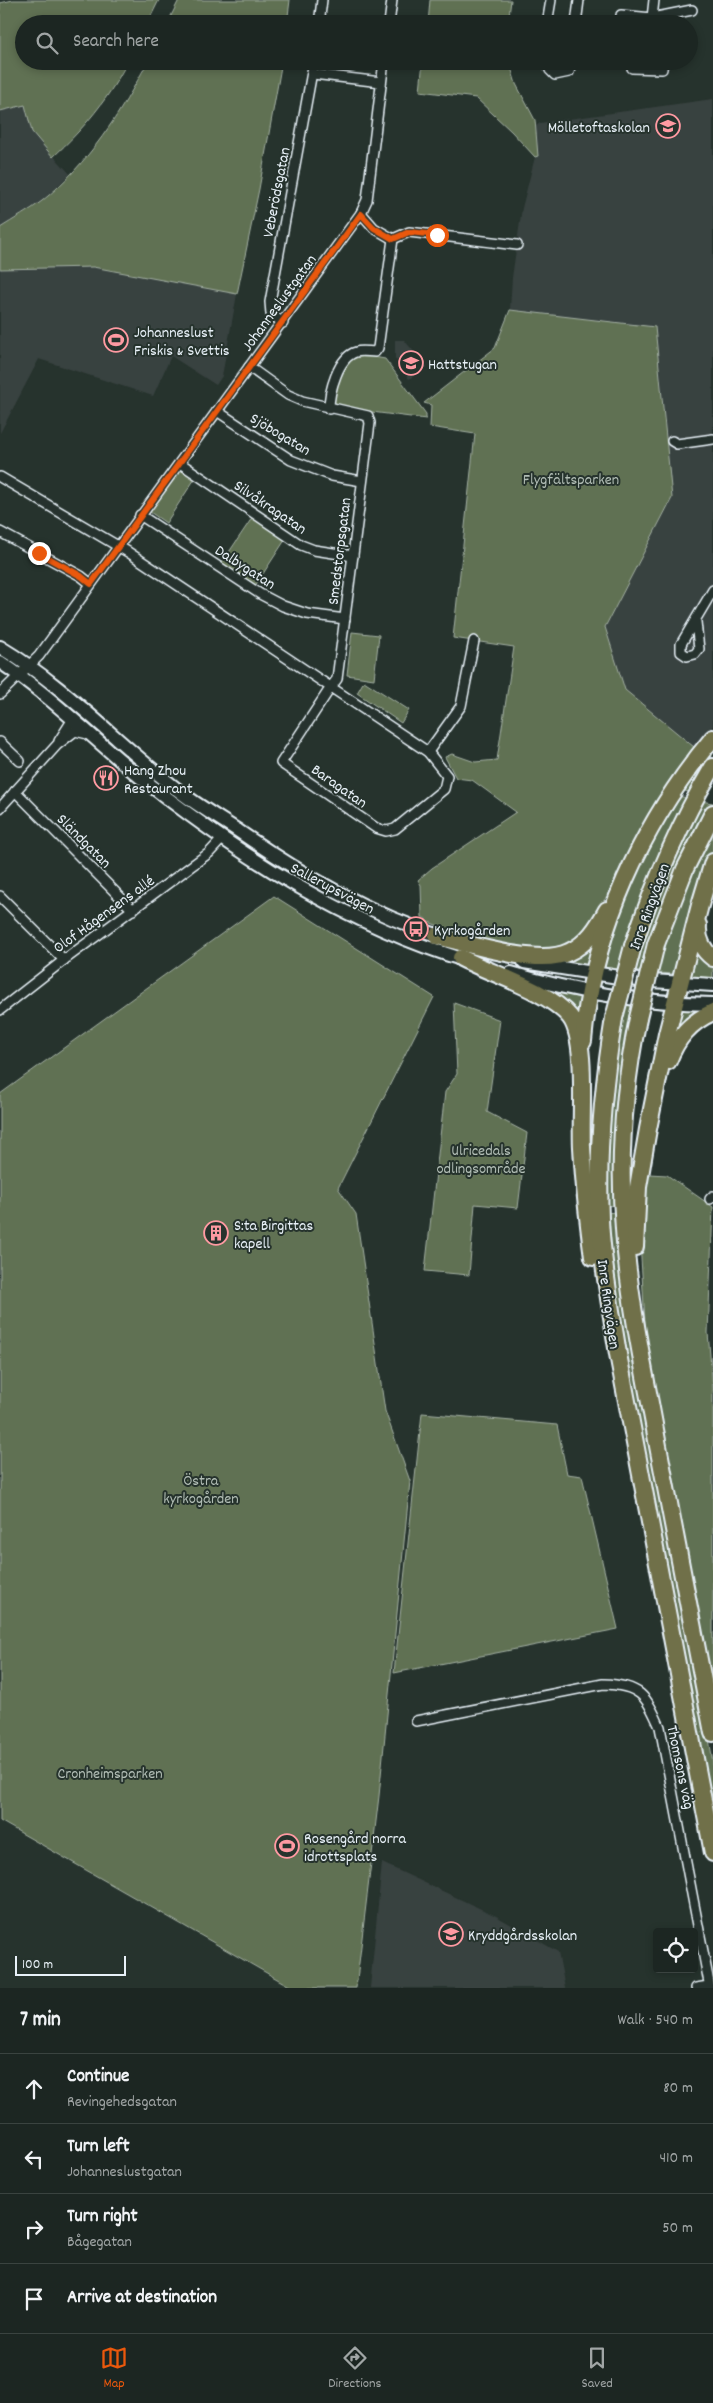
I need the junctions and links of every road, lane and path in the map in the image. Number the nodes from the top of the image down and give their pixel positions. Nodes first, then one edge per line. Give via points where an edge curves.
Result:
1 (322, 0) edge
2 (392, 0) edge
3 (550, 0) edge
4 (579, 0) edge
5 (654, 0) edge
6 (692, 10) dead end
7 (320, 15) edge
8 (390, 15) edge
9 (548, 15) edge
10 (577, 15) edge
11 (652, 15) edge
12 (678, 15) edge
13 (313, 70) edge
14 (383, 70) edge
15 (550, 70) edge
16 (570, 70) edge
17 (313, 74) junction
18 (381, 82) junction
19 (361, 214) junction
20 (393, 239) junction
21 (517, 245) dead end
22 (282, 323) junction
23 (249, 367) junction
24 (329, 409) junction
25 (217, 410) junction
26 (713, 439) edge
27 (672, 441) dead end
28 (180, 463) junction
29 (0, 477) edge
30 (362, 481) junction
31 (140, 515) junction
32 (0, 532) edge
33 (118, 546) junction
34 (353, 556) junction
35 (91, 584) junction
36 (713, 590) edge
37 (345, 619) junction
38 (696, 622) dead end
39 (474, 641) dead end
40 (0, 647) edge
41 (0, 662) edge
42 (29, 666) junction
43 (20, 676) junction
44 (331, 687) junction
45 (0, 694) edge
46 (73, 719) junction
47 (91, 735) junction
48 (713, 738) edge
49 (0, 742) edge
50 (57, 745) junction
51 (132, 752) junction
52 (428, 752) junction
53 (20, 761) dead end
54 (713, 767) edge
55 (15, 791) junction
56 (0, 808) edge
57 (713, 813) edge
58 (222, 838) junction
59 (713, 862) edge
60 (622, 884) junction
61 (0, 896) edge
62 (700, 905) junction
63 (133, 910) junction
64 (437, 936) junction
65 (460, 958) junction
66 (713, 958) edge
67 (64, 960) junction
68 (595, 974) junction
69 (680, 984) junction
70 (713, 985) edge
71 (590, 993) junction
72 (676, 1003) junction
73 (713, 1004) edge
74 (0, 1010) edge
75 (713, 1012) edge
76 (581, 1070) junction
77 (657, 1086) junction
78 (640, 1350) junction
79 (636, 1449) junction
80 (416, 1721) dead end
81 (713, 1733) edge
82 (713, 1853) edge
83 (710, 1987) edge
84 (696, 1988) edge

1 - 7 street
2 - 8 street
3 - 9 street
4 - 10 street
5 - 11 street
6 - 12 street
13 - 17 street, Veberödsgatan
14 - 18 street, Johanneslustgatan
15 - 16 street via 554,75
17 - 18 street
17 - 22 street, Veberödsgatan via 270,302 271,314
18 - 19 street, Johanneslustgatan via 367,200
19 - 20 street via 374,228
19 - 22 street, Johanneslustgatan
20 - 21 street via 409,232
20 - 24 street via 378,348 376,352 350,355 333,378
22 - 23 street, Johanneslustgatan
23 - 24 street via 288,395
23 - 25 street, Johanneslustgatan
24 - 30 street, Smedstorpsgatan via 368,416 370,423
25 - 28 street, Johanneslustgatan
25 - 30 street, Sjöbogatan via 291,460 332,476
26 - 27 street via 677,444
28 - 31 street, Johanneslustgatan
28 - 34 street, Silvåkragatan via 301,545
29 - 33 street
30 - 34 street, Smedstorpsgatan
31 - 33 street, Johanneslustgatan
31 - 37 street, Dalbygatan via 283,606 307,614
32 - 35 street
33 - 35 street, Johanneslustgatan
33 - 44 street
34 - 37 street, Smedstorpsgatan
35 - 42 street, Johanneslustgatan
36 - 38 street
37 - 44 street, Smedstorpsgatan via 337,678
39 - 52 street via 461,706
40 - 42 main road, Sallerupsvägen
41 - 43 main road, Sallerupsvägen
42 - 43 street, Johanneslustgatan
42 - 51 main road, Sallerupsvägen
43 - 45 street, Johanneslustgatan
43 - 46 main road, Sallerupsvägen
44 - 52 street
44 - 52 street, Baragatan via 281,763 376,828 395,829 444,790 447,776
46 - 47 main road, Sallerupsvägen
46 - 50 street
46 - 51 main road via 81,719
47 - 50 street via 75,732
47 - 58 main road, Sallerupsvägen via 139,776
48 - 60 highway via 662,806
49 - 53 street
50 - 55 street
51 - 64 main road, Sallerupsvägen via 184,794 305,876 355,902
54 - 79 highway, Inre Ringvägen, bridge via 658,874 632,946 614,1018 602,1112 600,1220 606,1278
55 - 56 street
55 - 63 street, Sländgatan
57 - 78 highway, Inre Ringvägen, bridge via 685,869 656,944 638,1018 625,1103 622,1198
58 - 63 street, Olof Hågensens allé via 209,853
58 - 65 main road, Sallerupsvägen via 260,865 340,911 379,929
59 - 62 highway
60 - 64 highway via 591,935 578,947 558,957 520,955
60 - 68 highway
61 - 67 street
62 - 66 highway via 698,934 702,947
62 - 69 highway
63 - 67 street, Olof Hågensens allé
64 - 68 main road, Sallerupsvägen via 519,961
65 - 71 main road, Sallerupsvägen
65 - 76 highway via 541,994 570,1017 578,1032
67 - 74 street, Olof Hågensens allé
68 - 69 main road, Sallerupsvägen
68 - 71 highway
69 - 70 main road, Sallerupsvägen
69 - 72 highway
71 - 72 main road, Sallerupsvägen
71 - 76 highway
72 - 73 main road, Sallerupsvägen
72 - 77 highway
75 - 77 highway via 693,1023 682,1034
76 - 79 highway via 582,1152 590,1237 613,1364
77 - 78 highway via 635,1217
78 - 81 highway, Inre Ringvägen
79 - 82 highway, Inre Ringvägen
80 - 83 street, Thomsons väg via 603,1684 616,1684 638,1691 649,1702 660,1727
83 - 84 street

